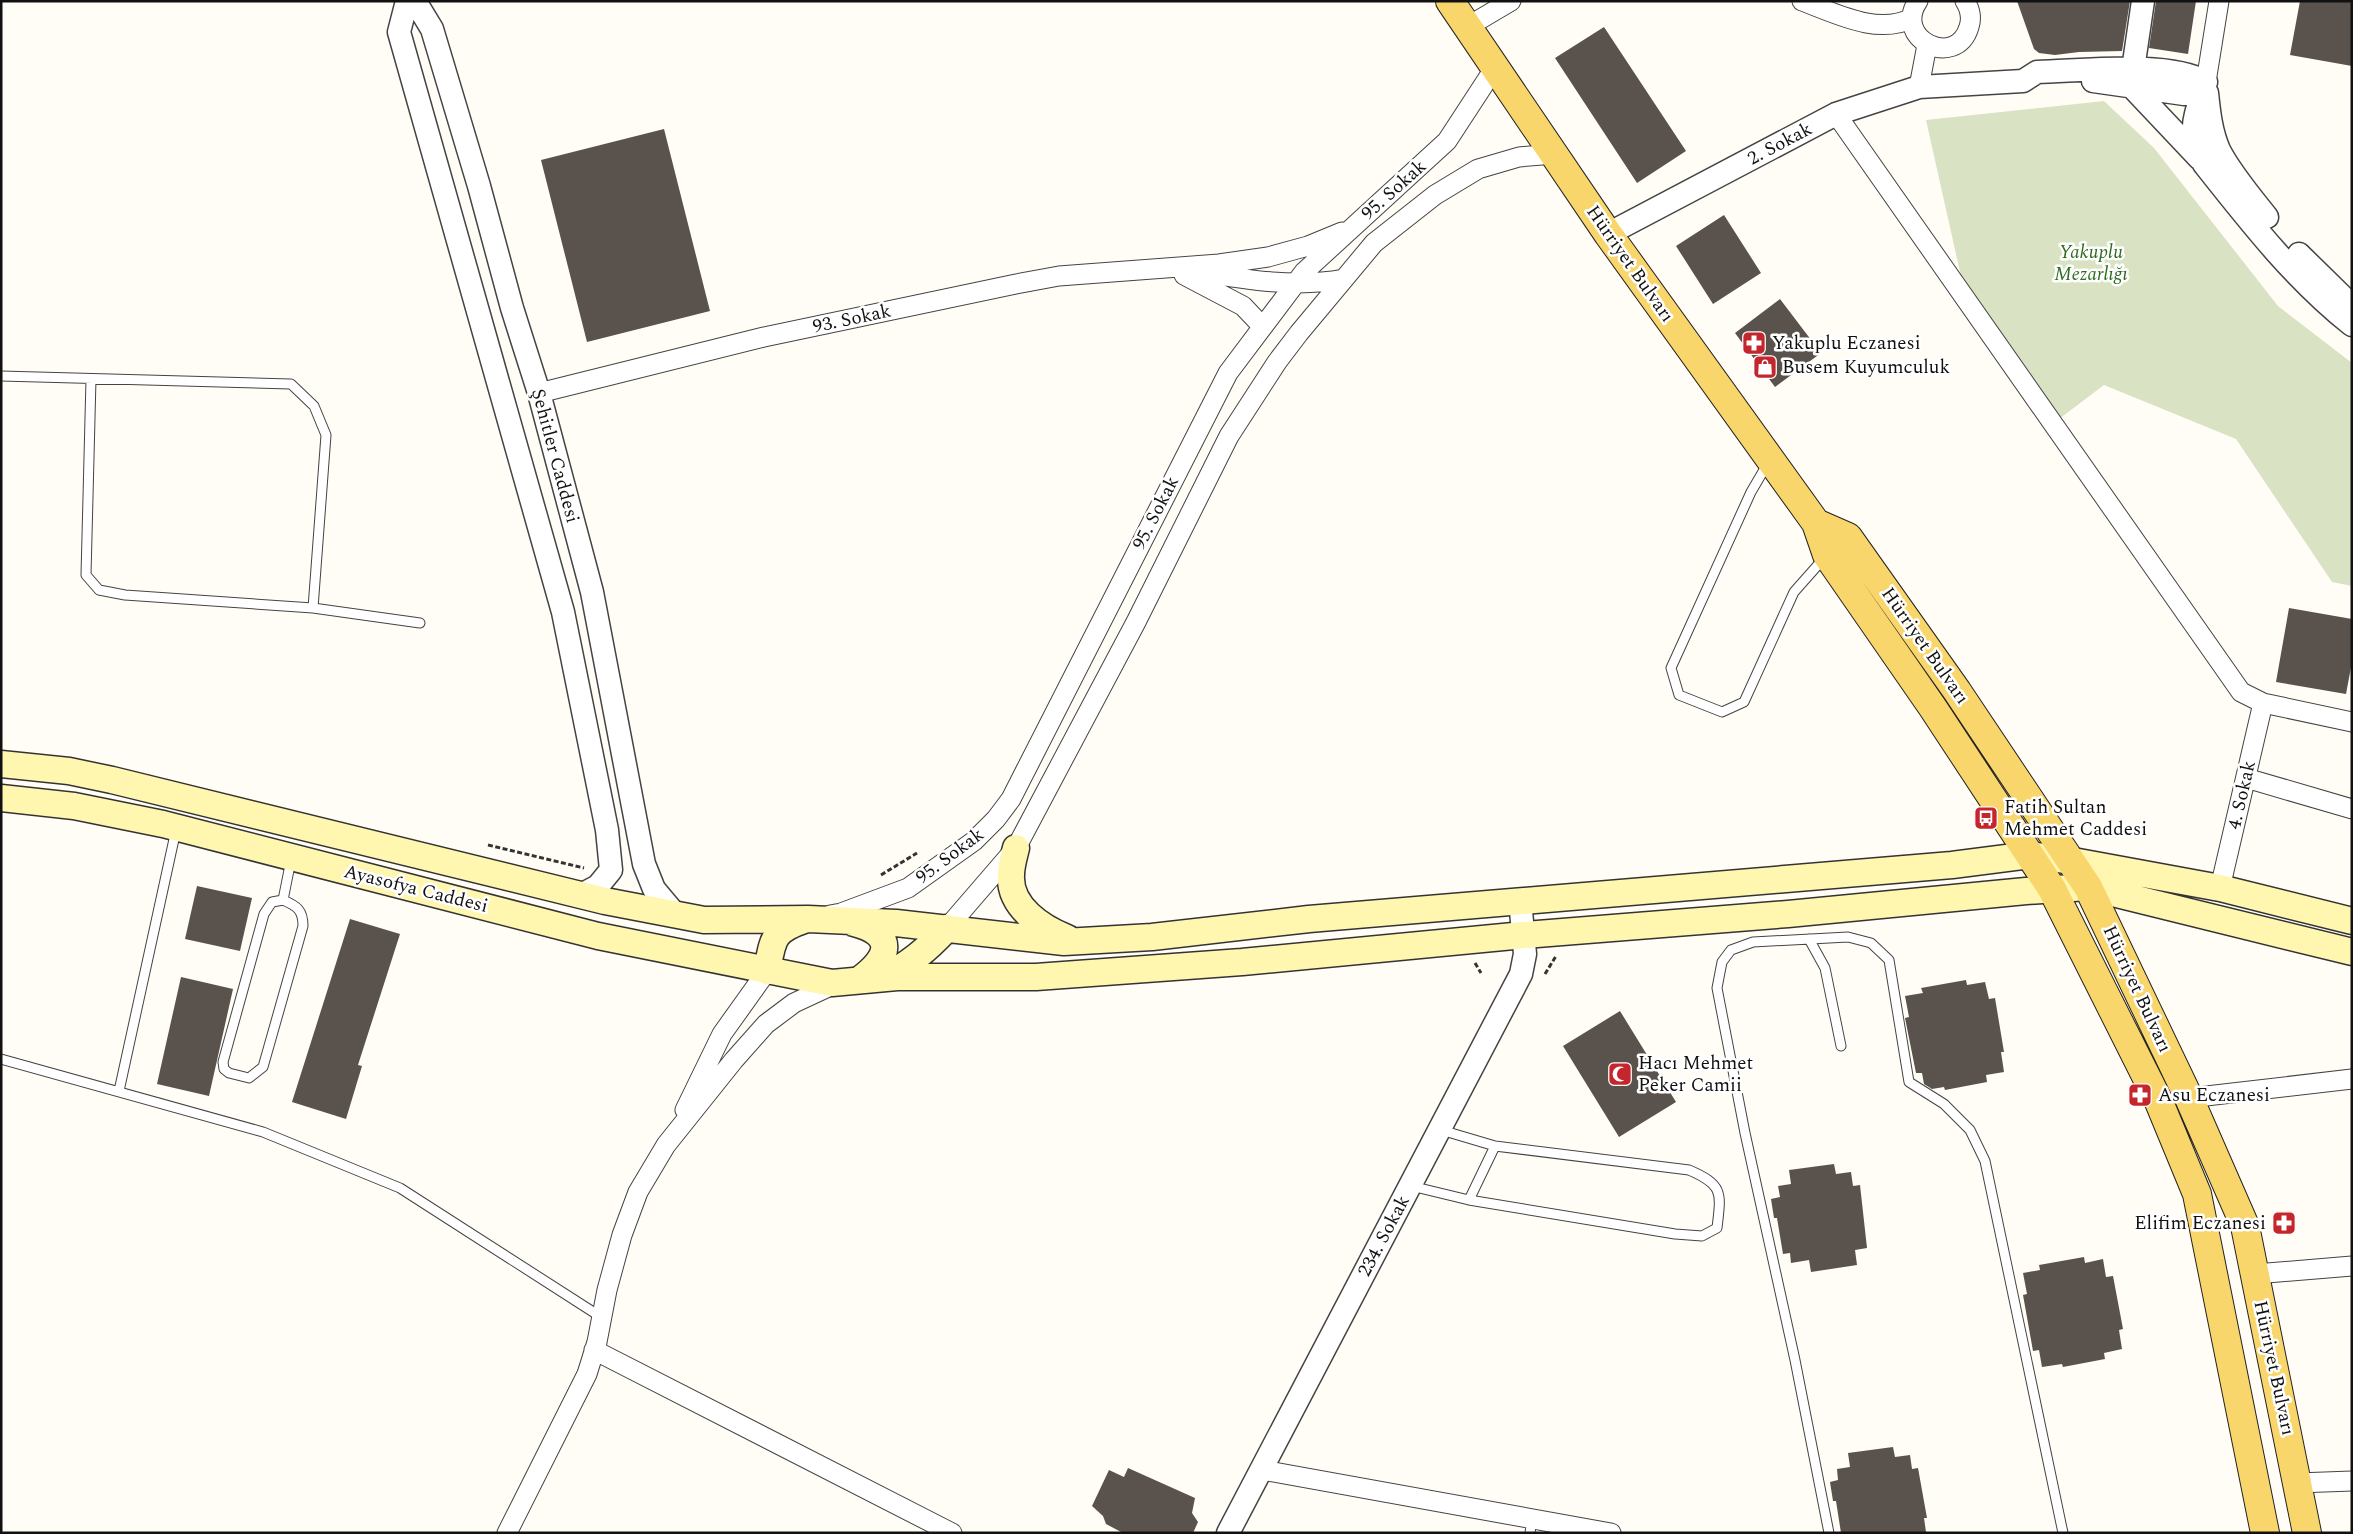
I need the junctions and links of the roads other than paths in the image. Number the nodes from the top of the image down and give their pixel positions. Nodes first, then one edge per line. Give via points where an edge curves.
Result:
1 (407, 1) edge
2 (415, 1) edge
3 (1450, 1) edge
4 (1511, 1) edge
5 (1802, 1) edge
6 (1965, 1) edge
7 (2143, 1) edge
8 (2219, 1) edge
9 (1915, 10) edge
10 (1467, 27) junction
11 (1928, 45) junction
12 (1494, 69) junction
13 (2132, 78) junction
14 (2206, 82) junction
15 (1919, 87) junction
16 (1836, 114) junction
17 (1554, 154) junction
18 (2204, 164) junction
19 (479, 186) junction
20 (445, 196) junction
21 (1354, 226) junction
22 (1608, 234) junction
23 (1169, 267) junction
24 (1344, 279) junction
25 (1295, 283) junction
26 (2352, 306) edge
27 (512, 308) junction
28 (480, 318) junction
29 (2352, 325) edge
30 (1262, 326) junction
31 (1, 376) edge
32 (91, 379) junction
33 (539, 393) junction
34 (1187, 451) junction
35 (1770, 460) junction
36 (1214, 466) junction
37 (1816, 523) junction
38 (1827, 555) junction
39 (313, 608) junction
40 (420, 623) dead end
41 (2263, 703) junction
42 (616, 720) junction
43 (2352, 722) edge
44 (587, 730) junction
45 (1, 764) edge
46 (2246, 778) junction
47 (1, 798) edge
48 (2352, 809) edge
49 (176, 828) junction
50 (1016, 848) junction
51 (2030, 855) junction
52 (291, 857) junction
53 (2073, 861) junction
54 (2088, 887) junction
55 (2220, 888) junction
56 (2052, 889) junction
57 (580, 895) junction
58 (283, 900) junction
59 (1520, 900) junction
60 (675, 914) junction
61 (808, 919) junction
62 (844, 920) junction
63 (2352, 920) edge
64 (947, 928) junction
65 (1524, 935) junction
66 (1809, 939) junction
67 (1075, 941) junction
68 (2352, 952) edge
69 (767, 971) junction
70 (853, 981) junction
71 (1841, 1046) dead end
72 (1, 1059) edge
73 (2352, 1079) edge
74 (119, 1091) junction
75 (2189, 1098) junction
76 (1440, 1130) junction
77 (675, 1132) junction
78 (1495, 1146) junction
79 (1410, 1186) junction
80 (1469, 1200) junction
81 (2352, 1266) edge
82 (2255, 1274) junction
83 (602, 1317) junction
84 (594, 1350) junction
85 (1262, 1470) junction
86 (2352, 1481) edge
87 (2297, 1483) junction
88 (1531, 1526) edge
89 (507, 1533) edge
90 (952, 1533) edge
91 (1228, 1533) edge
92 (1612, 1533) edge
93 (1829, 1533) edge
94 (2063, 1533) edge
95 (2265, 1533) edge
96 (2307, 1533) edge

1 - 20 street, Şehitler Caddesi via 399,32
2 - 19 street, Şehitler Caddesi via 432,28
3 - 10 main road, Hürriyet Bulvarı
4 - 10 street
5 - 9 street via 1859,22 1899,25
6 - 11 street via 1971,15 1962,40 1945,48
7 - 13 street
8 - 14 street
9 - 11 street via 1916,34
10 - 12 main road, Hürriyet Bulvarı
11 - 15 street
12 - 17 main road, Hürriyet Bulvarı
12 - 21 street, 95. Sokak via 1447,141
13 - 14 street via 2184,94 2198,92
13 - 15 street, 2. Sokak via 2037,72 2024,81
13 - 18 street
14 - 18 street via 2193,127 2194,144
14 - 26 street via 2209,118 2219,150 2252,199 2305,263
15 - 16 street, 2. Sokak
16 - 22 street, 2. Sokak
16 - 41 street via 2241,692
17 - 22 main road, Hürriyet Bulvarı
17 - 24 street, 95. Sokak via 1519,157 1478,169 1435,195 1374,243
18 - 29 street via 2302,281
19 - 20 street
19 - 27 street, Şehitler Caddesi
20 - 28 street, Şehitler Caddesi
21 - 23 street via 1308,246 1268,257
21 - 25 street, 95. Sokak
22 - 35 main road, Hürriyet Bulvarı
23 - 25 street via 1234,278
23 - 30 street via 1243,306
23 - 33 street, 93. Sokak via 1059,276 1016,284 764,337
24 - 25 street
24 - 36 street, 95. Sokak via 1277,362 1229,436
25 - 30 street, 95. Sokak
27 - 28 street
27 - 33 street, Şehitler Caddesi
28 - 44 street, Şehitler Caddesi via 563,612
30 - 34 street, 95. Sokak via 1228,372
31 - 32 lane
32 - 39 lane via 86,575 99,590 125,595
32 - 39 lane via 291,384 314,406 326,435
33 - 42 street, Şehitler Caddesi via 592,592
34 - 36 street
34 - 61 street, 95. Sokak via 1011,799 996,819 974,841 908,888 841,913
35 - 37 main road, Hürriyet Bulvarı
35 - 38 lane via 1752,492 1672,668 1679,695 1722,712 1744,702 1794,592
36 - 50 street, 95. Sokak via 1136,622
37 - 38 main road, Hürriyet Bulvarı
37 - 53 main road, Hürriyet Bulvarı via 1848,537
38 - 51 main road, Hürriyet Bulvarı
39 - 40 lane
41 - 43 street
41 - 46 street, 4. Sokak
42 - 44 street
42 - 60 street, Şehitler Caddesi via 644,864 654,889
44 - 57 street, Şehitler Caddesi via 607,830 611,870 598,886
45 - 57 main road via 69,771 112,780
46 - 48 street
46 - 55 street, 4. Sokak
47 - 49 main road, Ayasofya Caddesi via 74,806
49 - 52 main road, Ayasofya Caddesi
49 - 74 lane
50 - 64 street, 95. Sokak
50 - 67 main road via 1010,877 1025,911 1048,930
51 - 53 main road
51 - 56 main road, Hürriyet Bulvarı
51 - 59 main road via 1952,865
52 - 58 lane
52 - 69 main road, Ayasofya Caddesi via 598,936
53 - 54 main road, Hürriyet Bulvarı
53 - 55 main road
54 - 56 main road, Ayasofya Caddesi
54 - 68 main road
54 - 75 main road, Hürriyet Bulvarı
55 - 63 main road
56 - 65 main road, Ayasofya Caddesi
56 - 95 main road, Hürriyet Bulvarı via 2159,1102 2197,1194
57 - 60 main road
58 - 58 lane via 272,902 264,914 223,1062 229,1073 249,1078 263,1067 303,926 303,914 296,906
59 - 65 street, 234. Sokak
59 - 67 main road via 1152,937
60 - 61 main road via 704,920
61 - 62 main road
61 - 69 main road via 778,932
62 - 64 main road
62 - 70 main road via 878,932 883,940 883,956 874,969
64 - 67 main road via 1019,938
64 - 70 main road via 931,947 904,968
65 - 70 main road, Ayasofya Caddesi via 1242,962 1036,977
65 - 76 street, 234. Sokak via 1521,974
66 - 71 lane via 1825,968
66 - 93 lane via 1753,942 1731,950 1722,962 1717,988
66 - 94 lane via 1848,937 1871,943 1889,960 1909,1082 1944,1104 1970,1130 1985,1161
69 - 70 main road, Ayasofya Caddesi
69 - 77 street via 722,1034
70 - 77 street via 794,1003 766,1024
72 - 74 lane
73 - 75 street
74 - 83 lane via 263,1132 400,1188
75 - 82 main road, Hürriyet Bulvarı via 2245,1226
76 - 78 lane
76 - 79 street, 234. Sokak
77 - 83 street via 638,1192 622,1235
78 - 80 lane
78 - 80 lane via 1689,1170 1710,1179 1720,1196 1717,1228 1702,1236 1675,1234
79 - 80 lane
79 - 85 street, 234. Sokak
81 - 82 street
82 - 87 main road, Hürriyet Bulvarı
83 - 84 street
84 - 89 street via 587,1374
84 - 90 street
85 - 88 street
85 - 91 street, 234. Sokak
86 - 87 street
87 - 96 main road, Hürriyet Bulvarı
88 - 92 street

